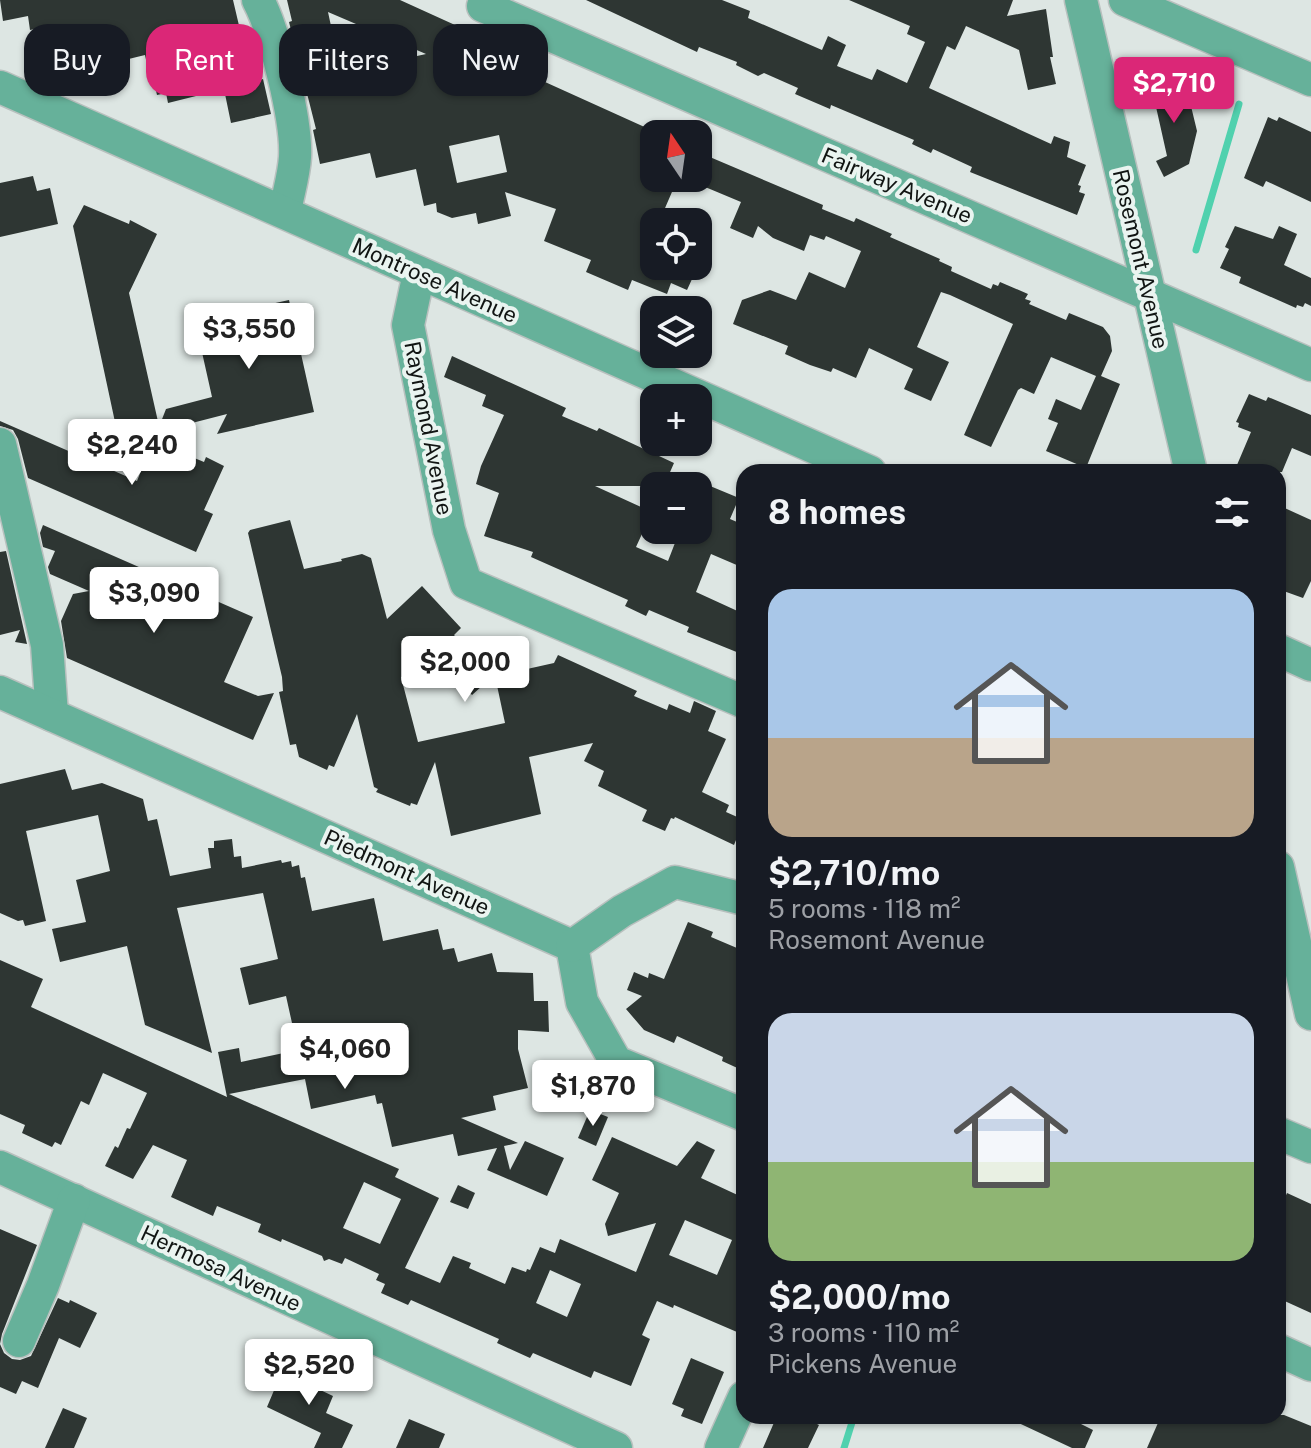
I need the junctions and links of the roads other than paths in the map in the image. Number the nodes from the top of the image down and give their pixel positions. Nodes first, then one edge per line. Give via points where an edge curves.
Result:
1 (258, 0) edge
2 (1081, 0) edge
3 (1125, 0) edge
4 (483, 6) dead end
5 (1311, 80) edge
6 (0, 87) edge
7 (285, 212) junction
8 (419, 273) junction
9 (1149, 293) junction
10 (1311, 365) edge
11 (0, 444) edge
12 (852, 464) edge
13 (1189, 464) edge
14 (1286, 654) edge
15 (1311, 665) edge
16 (0, 692) edge
17 (736, 699) edge
18 (52, 715) junction
19 (736, 897) edge
20 (1286, 933) edge
21 (572, 946) junction
22 (1311, 1014) edge
23 (736, 1112) edge
24 (1286, 1136) edge
25 (1311, 1147) edge
26 (0, 1167) edge
27 (74, 1200) junction
28 (19, 1341) dead end
29 (1286, 1354) edge
30 (1311, 1365) edge
31 (736, 1415) edge
32 (616, 1448) edge
33 (721, 1448) edge

1 - 7 street via 287,95 295,156
2 - 9 street, Rosemont Avenue
3 - 5 street
4 - 9 street, Fairway Avenue
6 - 7 street, Montrose Avenue
7 - 8 street, Montrose Avenue
8 - 12 street, Montrose Avenue
8 - 17 street, Raymond Avenue via 408,325 449,530 466,583
9 - 10 street, Fairway Avenue
9 - 13 street, Rosemont Avenue
11 - 18 street via 47,645
14 - 15 street
16 - 18 street, Piedmont Avenue
18 - 21 street, Piedmont Avenue
19 - 21 street via 675,882
20 - 22 street
21 - 23 street via 582,1002 616,1062
24 - 25 street
26 - 27 street, Hermosa Avenue
27 - 28 street
27 - 32 street, Hermosa Avenue
29 - 30 street
31 - 33 street

